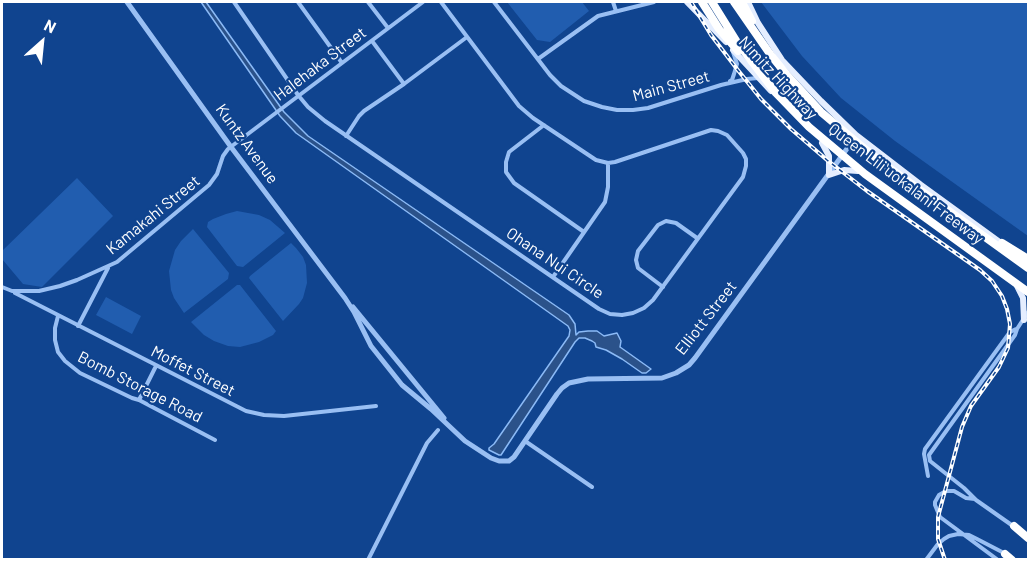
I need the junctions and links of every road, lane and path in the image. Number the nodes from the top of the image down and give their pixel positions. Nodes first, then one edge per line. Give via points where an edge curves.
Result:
1 (127, 2) edge
2 (234, 2) edge
3 (298, 2) edge
4 (368, 2) edge
5 (423, 2) edge
6 (441, 2) edge
7 (495, 2) edge
8 (613, 2) edge
9 (654, 2) edge
10 (687, 2) edge
11 (702, 2) edge
12 (712, 2) edge
13 (734, 2) edge
14 (742, 2) edge
15 (748, 2) edge
16 (616, 11) junction
17 (387, 28) junction
18 (467, 37) junction
19 (372, 41) junction
20 (731, 48) junction
21 (770, 54) junction
22 (538, 59) junction
23 (342, 63) junction
24 (759, 78) junction
25 (404, 84) junction
26 (721, 85) junction
27 (776, 93) junction
28 (298, 95) junction
29 (544, 125) junction
30 (856, 135) junction
31 (346, 136) junction
32 (822, 143) junction
33 (231, 147) junction
34 (841, 158) junction
35 (608, 163) junction
36 (858, 171) junction
37 (829, 175) junction
38 (584, 232) junction
39 (698, 238) junction
40 (1029, 264) edge
41 (108, 267) junction
42 (553, 277) junction
43 (1017, 286) junction
44 (2, 287) edge
45 (663, 287) junction
46 (12, 291) junction
47 (1029, 295) edge
48 (348, 301) junction
49 (1029, 312) edge
50 (58, 316) junction
51 (1026, 318) edge
52 (78, 326) junction
53 (156, 366) junction
54 (986, 370) junction
55 (139, 400) junction
56 (376, 406) dead end
57 (447, 423) junction
58 (438, 430) dead end
59 (933, 437) junction
60 (215, 440) dead end
61 (525, 441) junction
62 (936, 443) junction
63 (928, 476) dead end
64 (592, 487) dead end
65 (976, 500) junction
66 (1014, 526) joint
67 (1029, 538) edge
68 (1005, 554) joint
69 (368, 560) edge
70 (926, 560) edge
71 (998, 560) edge
72 (1012, 560) edge

1 - 33 street, Kuntz Avenue
2 - 28 street, Ohana Nui Circle
3 - 23 street
4 - 17 street
5 - 17 street, Halehaka Street
6 - 18 street
7 - 22 street, Main Street
8 - 16 street
9 - 16 street
10 - 20 main road, Nimitz Highway
11 - 27 highway via 724,35
12 - 27 highway, Queen Liliʻuokalani Freeway
13 - 21 highway, Queen Liliʻuokalani Freeway
14 - 21 highway
15 - 30 main road, Nimitz Highway via 782,60
16 - 22 street via 598,16
17 - 19 street, Halehaka Street
18 - 25 street
18 - 29 street via 513,98
19 - 23 street, Halehaka Street
19 - 25 street
20 - 24 main road, Nimitz Highway
20 - 26 street, Main Street via 736,64 734,74 732,80
21 - 40 highway, Queen Liliʻuokalani Freeway via 841,130
22 - 26 street, Main Street via 573,95 617,110 648,108
23 - 28 street, Halehaka Street
24 - 26 street, Main Street
24 - 32 main road, Nimitz Highway
25 - 31 street via 364,111
27 - 47 highway, Queen Liliʻuokalani Freeway via 865,174
28 - 31 street, Ohana Nui Circle
28 - 33 street, Halehaka Street
29 - 35 street via 590,156
29 - 38 street via 509,152 508,175
30 - 34 street, Elliott Street
30 - 40 main road, Nimitz Highway
31 - 42 street, Ohana Nui Circle
32 - 34 main road, Nimitz Highway
32 - 37 main road via 829,156
33 - 41 street, Kamakahi Street via 209,185
33 - 48 street, Kuntz Avenue
34 - 36 main road, Nimitz Highway
34 - 37 street, Elliott Street
35 - 38 street via 606,197
35 - 39 street, Ohana Nui Circle via 708,131 727,135 743,153 746,170
36 - 37 main road
36 - 43 main road, Nimitz Highway
37 - 61 street, Elliott Street via 689,365 662,378 588,379 569,384 557,394
38 - 42 street
39 - 45 street, Ohana Nui Circle
39 - 45 street via 666,221 658,225 638,251 638,268
41 - 46 street, Kamakahi Street via 60,286
41 - 52 street
42 - 45 street, Ohana Nui Circle via 599,309 616,315 644,308
43 - 47 main road, Nimitz Highway
43 - 51 main road
44 - 46 street, Kamakahi Street
46 - 50 street, Moffet Street
48 - 57 street, Kuntz Avenue
48 - 57 street, Kuntz Avenue via 371,346 402,385
49 - 51 street
50 - 52 street, Moffet Street
50 - 55 street, Bomb Storage Road via 55,340 64,361 80,373
51 - 54 street
52 - 53 street, Moffet Street
53 - 55 street
53 - 56 street, Moffet Street via 246,411 264,415
54 - 59 street
54 - 62 street
55 - 60 street, Bomb Storage Road
57 - 61 street, Elliott Street via 465,441 499,461 512,459
58 - 69 street via 427,443
59 - 62 street
59 - 63 street via 924,454
61 - 64 street
62 - 65 street via 928,455 930,461
65 - 66 street
65 - 71 street via 946,491 935,502 940,517
66 - 67 highway
68 - 70 street via 977,538 958,534 944,539
68 - 72 highway

